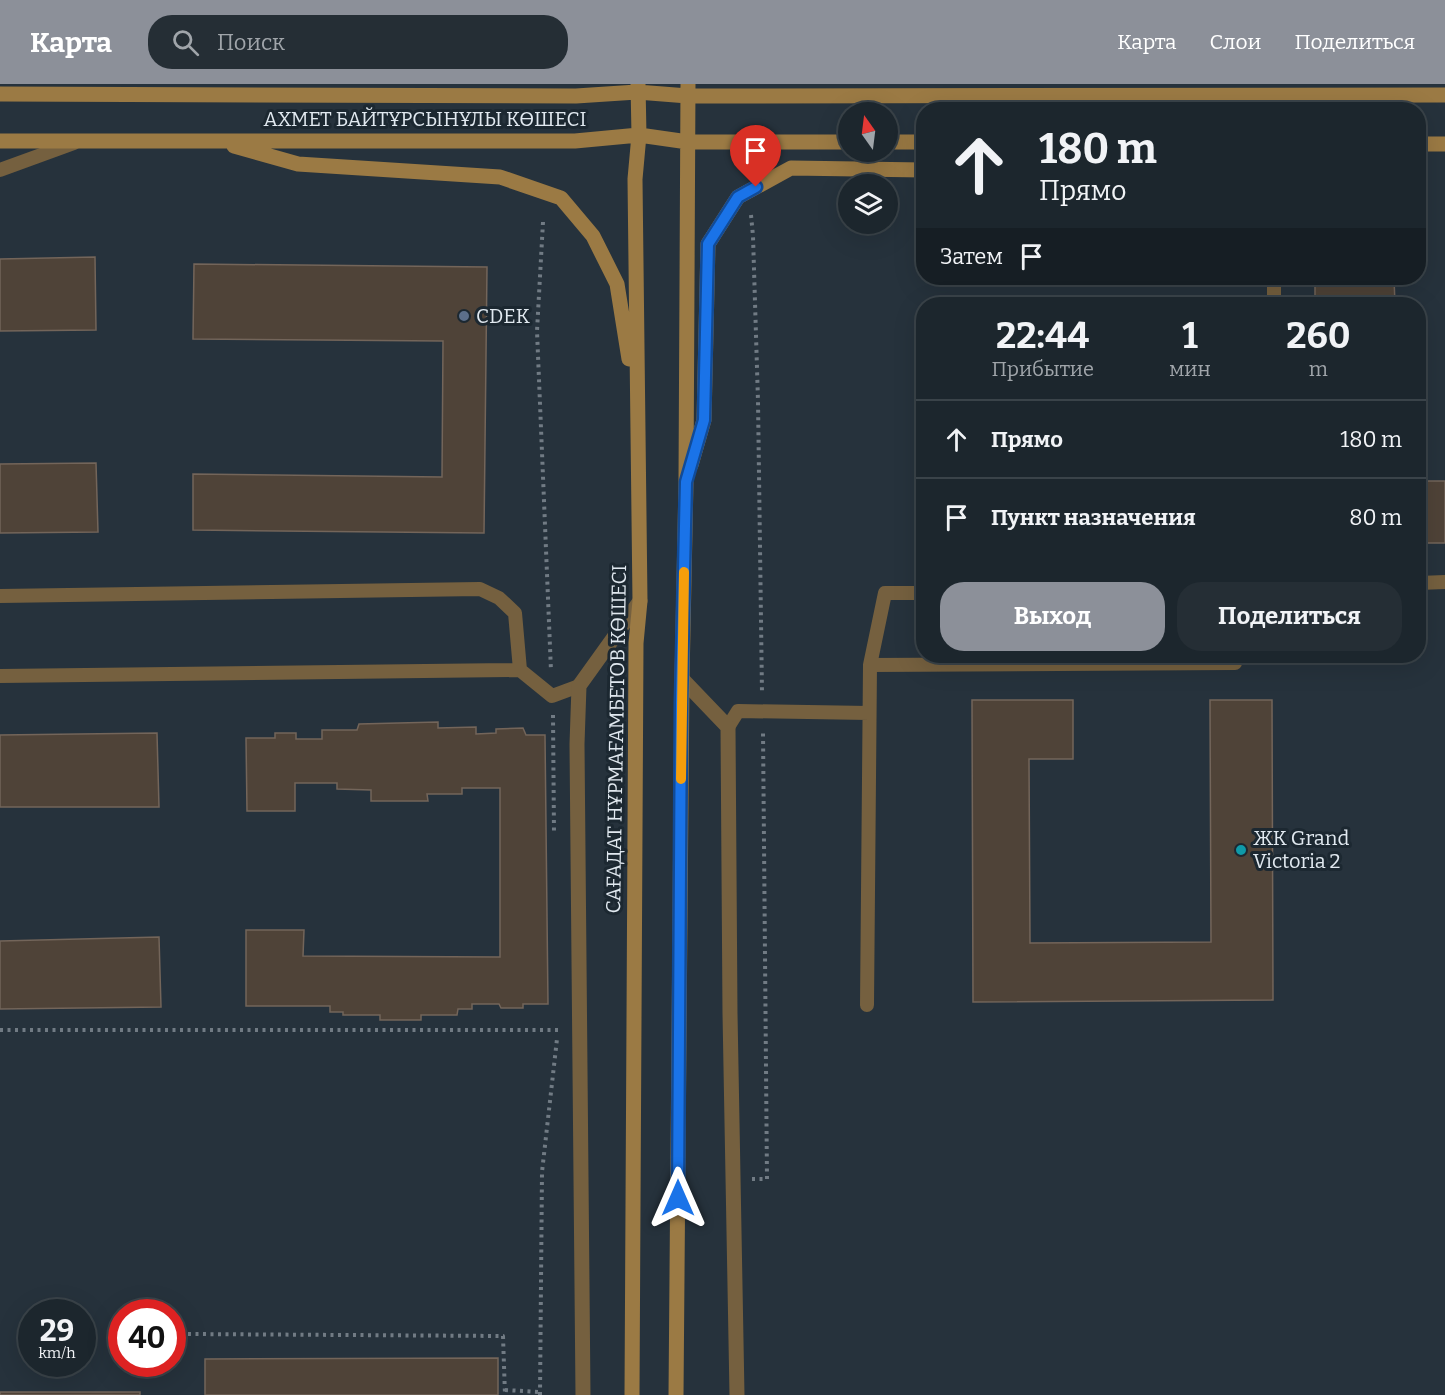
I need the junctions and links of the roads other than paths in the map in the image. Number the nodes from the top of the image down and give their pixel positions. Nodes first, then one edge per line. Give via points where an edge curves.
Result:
1 (637, 88) edge
2 (100, 89) edge
3 (146, 90) edge
4 (688, 90) edge
5 (0, 94) edge
6 (1445, 95) edge
7 (639, 135) junction
8 (0, 141) edge
9 (79, 141) junction
10 (217, 141) junction
11 (688, 142) junction
12 (838, 142) edge
13 (898, 142) edge
14 (916, 142) edge
15 (1426, 144) edge
16 (1445, 144) edge
17 (0, 170) edge
18 (916, 170) edge
19 (637, 408) junction
20 (686, 482) junction
21 (1445, 582) edge
22 (1426, 583) edge
23 (916, 593) edge
24 (0, 596) edge
25 (640, 601) junction
26 (1234, 663) edge
27 (870, 665) junction
28 (520, 670) junction
29 (0, 676) edge
30 (682, 679) junction
31 (579, 686) junction
32 (869, 712) junction
33 (728, 727) junction
34 (867, 1005) dead end
35 (583, 1395) edge
36 (632, 1395) edge
37 (676, 1395) edge
38 (737, 1395) edge

1 - 3 street, АХМЕТ БАЙТҰРСЫНҰЛЫ КӨШЕСІ via 576,96
1 - 4 street, АХМЕТ БАЙТҰРСЫНҰЛЫ КӨШЕСІ
1 - 7 street, САҒАДАТ НҰРМАҒАМБЕТОВ КӨШЕСІ
2 - 3 street, АХМЕТ БАЙТҰРСЫНҰЛЫ КӨШЕСІ
2 - 5 street, АХМЕТ БАЙТҰРСЫНҰЛЫ КӨШЕСІ
4 - 6 street, АХМЕТ БАЙТҰРСЫНҰЛЫ КӨШЕСІ
4 - 11 street
7 - 10 street, АХМЕТ БАЙТҰРСЫНҰЛЫ КӨШЕСІ via 575,141
7 - 11 street, АХМЕТ БАЙТҰРСЫНҰЛЫ КӨШЕСІ
7 - 19 street, САҒАДАТ НҰРМАҒАМБЕТОВ КӨШЕСІ via 635,179
8 - 9 street, АХМЕТ БАЙТҰРСЫНҰЛЫ КӨШЕСІ
9 - 10 street, АХМЕТ БАЙТҰРСЫНҰЛЫ КӨШЕСІ
9 - 17 lane
10 - 19 street via 298,164 500,177 561,198 593,236 617,284
11 - 12 street, АХМЕТ БАЙТҰРСЫНҰЛЫ КӨШЕСІ
11 - 20 street
13 - 14 street
15 - 16 street
18 - 20 street via 791,168 738,197 708,244 704,420
19 - 25 street, САҒАДАТ НҰРМАҒАМБЕТОВ КӨШЕСІ
20 - 30 street
21 - 22 lane
23 - 27 lane via 885,593
24 - 28 lane via 480,589 499,598 515,613
25 - 31 street
25 - 36 street, САҒАДАТ НҰРМАҒАМБЕТОВ КӨШЕСІ via 636,655
26 - 27 lane
27 - 32 lane
28 - 29 lane
28 - 31 lane via 552,696
30 - 33 street
30 - 37 street
31 - 35 street
32 - 33 lane via 738,711
32 - 34 lane
33 - 38 street

